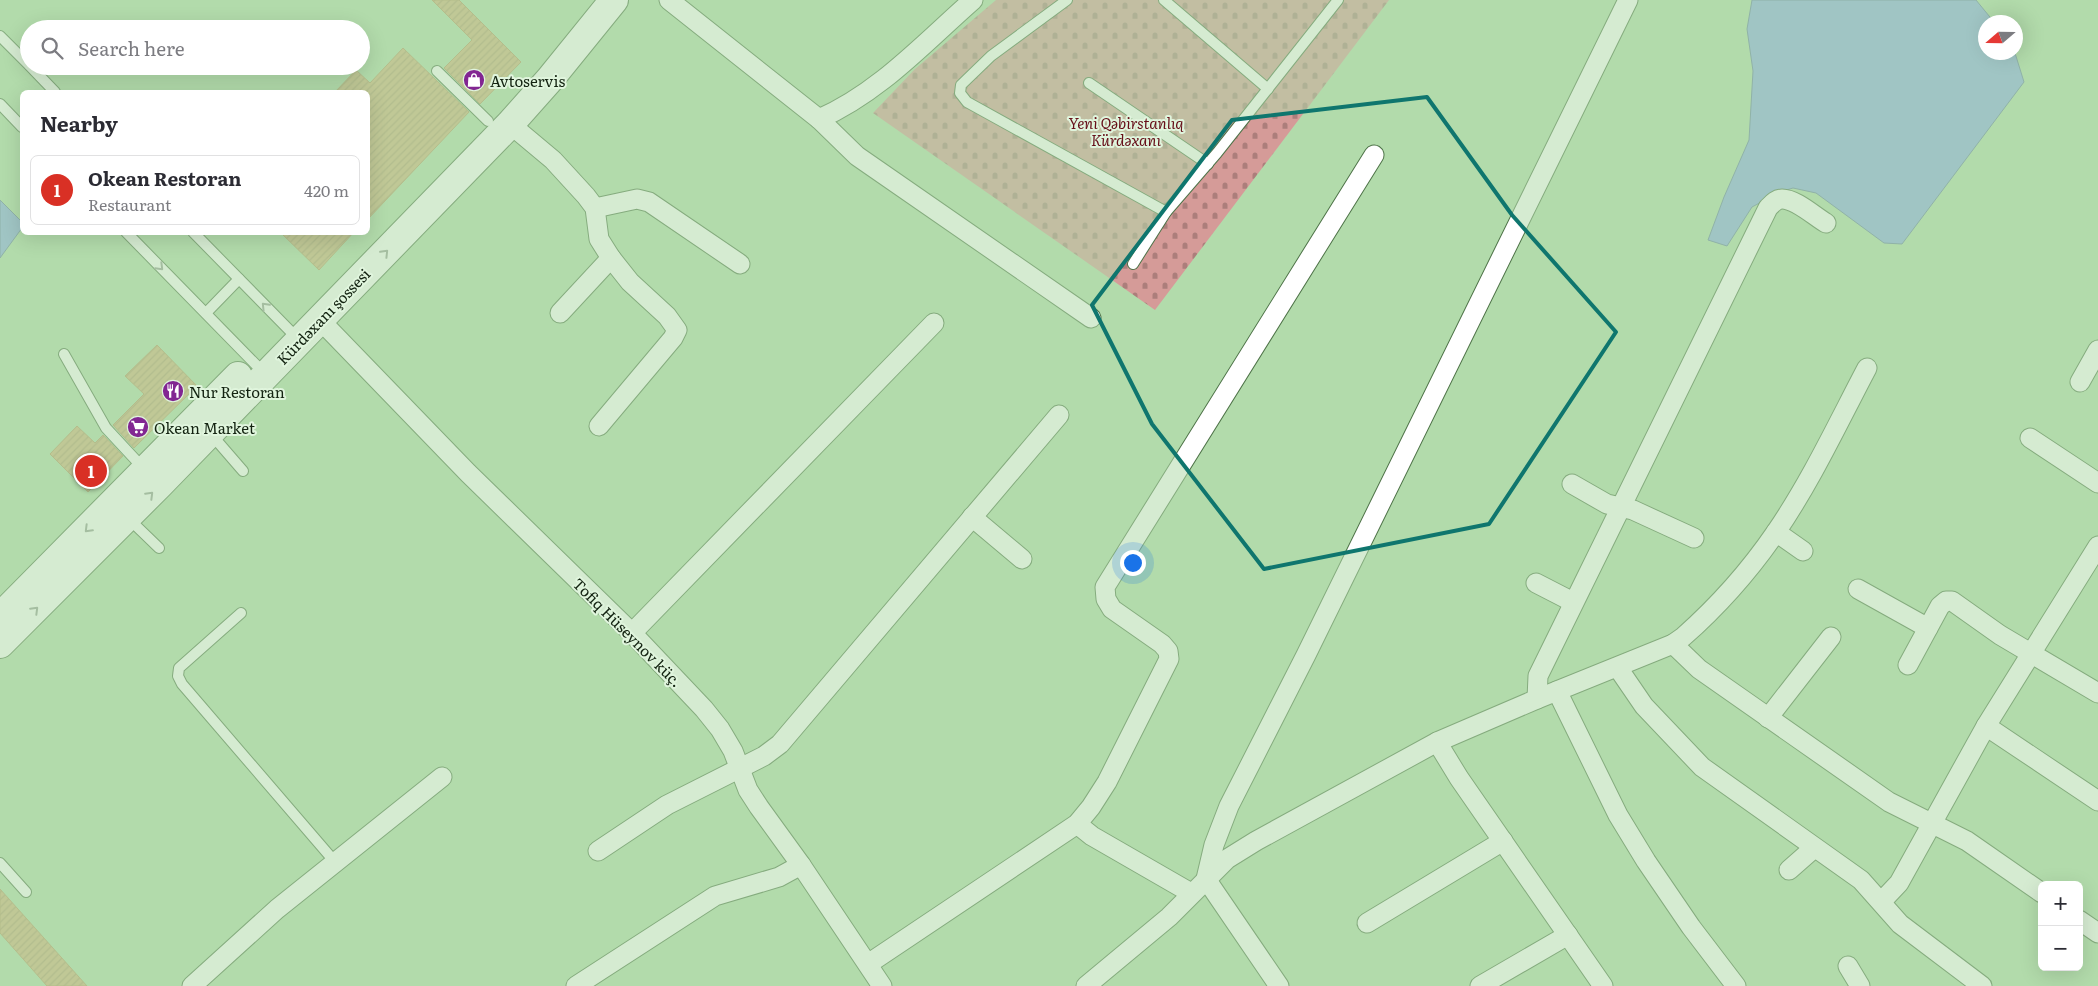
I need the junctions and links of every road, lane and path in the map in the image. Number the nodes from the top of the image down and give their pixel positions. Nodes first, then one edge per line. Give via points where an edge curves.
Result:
1 (592, 0) edge
2 (614, 0) edge
3 (669, 0) edge
4 (973, 0) edge
5 (1067, 0) edge
6 (1164, 0) edge
7 (1338, 0) edge
8 (1628, 0) edge
9 (0, 36) edge
10 (20, 57) edge
11 (437, 70) dead end
12 (38, 75) edge
13 (1089, 83) dead end
14 (53, 90) edge
15 (1268, 90) junction
16 (0, 104) edge
17 (820, 119) junction
18 (499, 122) junction
19 (20, 125) edge
20 (1374, 155) dead end
21 (1208, 164) junction
22 (595, 208) junction
23 (1166, 212) junction
24 (1826, 223) dead end
25 (129, 235) edge
26 (196, 235) edge
27 (611, 258) junction
28 (740, 264) dead end
29 (1133, 264) dead end
30 (239, 278) junction
31 (206, 313) junction
32 (560, 313) dead end
33 (1091, 318) dead end
34 (320, 320) junction
35 (934, 323) dead end
36 (293, 334) junction
37 (2098, 350) edge
38 (64, 354) dead end
39 (260, 368) junction
40 (1867, 368) dead end
41 (2080, 382) dead end
42 (1059, 415) dead end
43 (599, 426) dead end
44 (210, 433) junction
45 (2030, 438) dead end
46 (146, 470) junction
47 (243, 471) dead end
48 (2098, 483) edge
49 (1572, 484) dead end
50 (1620, 506) junction
51 (127, 517) junction
52 (972, 517) junction
53 (1776, 532) junction
54 (1694, 538) dead end
55 (2098, 546) edge
56 (159, 548) dead end
57 (1803, 550) dead end
58 (1022, 559) dead end
59 (1536, 583) dead end
60 (1858, 588) dead end
61 (1573, 602) junction
62 (241, 613) dead end
63 (0, 617) edge
64 (1928, 628) junction
65 (632, 633) junction
66 (1830, 638) dead end
67 (0, 644) edge
68 (1673, 644) junction
69 (2029, 654) junction
70 (1908, 665) dead end
71 (1618, 668) junction
72 (1557, 691) junction
73 (2098, 693) edge
74 (1537, 699) junction
75 (1768, 718) junction
76 (1986, 726) junction
77 (1438, 742) junction
78 (739, 768) junction
79 (442, 777) dead end
80 (2098, 801) edge
81 (1077, 824) junction
82 (1932, 825) junction
83 (1503, 841) junction
84 (1814, 848) junction
85 (598, 852) dead end
86 (335, 862) junction
87 (0, 863) edge
88 (801, 864) junction
89 (1789, 870) dead end
90 (1206, 879) junction
91 (2038, 890) edge
92 (26, 892) dead end
93 (1191, 893) junction
94 (1882, 902) junction
95 (1367, 922) dead end
96 (2083, 923) edge
97 (2098, 933) edge
98 (1568, 935) junction
99 (868, 964) junction
100 (1848, 966) dead end
101 (192, 986) edge
102 (576, 986) edge
103 (882, 986) edge
104 (1086, 986) edge
105 (1279, 986) edge
106 (1480, 986) edge
107 (1603, 986) edge
108 (1736, 986) edge
109 (1860, 986) edge
110 (1982, 986) edge

1 - 18 main road, Kürdəxanı şossesi via 538,66
2 - 18 main road, Kürdəxanı şossesi via 550,79
3 - 17 street
4 - 17 street via 877,85 841,110
5 - 23 lane via 991,56 961,85 960,93 966,102
6 - 15 lane
7 - 15 lane
8 - 90 street via 1229,806 1214,845
9 - 10 lane
11 - 18 lane
12 - 14 lane
13 - 21 lane
15 - 21 lane
16 - 19 lane
17 - 33 street via 857,156
18 - 22 street via 553,160
34 -> 18 main road, Kürdəxanı şossesi
18 - 36 main road, Kürdəxanı şossesi
20 - 81 street via 1105,587 1112,609 1162,644 1169,659 1107,782
21 - 23 lane
22 - 27 street via 599,239
22 - 28 street via 637,199 649,202
23 - 29 lane
24 - 50 street via 1793,202 1782,199 1775,200 1768,208
25 -> 31 lane
26 - 30 lane
27 - 32 street
27 - 43 street via 677,330
30 - 31 lane
36 -> 30 lane
31 - 39 lane
34 - 36 main road, Kürdəxanı şossesi
34 - 65 street, Tofiq Hüseynov küç.
35 - 65 street
36 - 39 main road, Kürdəxanı şossesi
37 - 41 street
38 - 46 lane via 106,428
39 - 44 main road, Kürdəxanı şossesi
39 - 46 main road, Kürdəxanı şossesi
40 - 53 street
42 - 52 street
44 - 47 lane
51 -> 44 main road, Kürdəxanı şossesi
45 - 48 street
46 -> 63 main road, Kürdəxanı şossesi
49 - 50 street via 1608,504
50 - 54 street
50 - 61 street
51 - 56 lane
67 -> 51 main road, Kürdəxanı şossesi
52 - 58 street
52 - 78 street via 780,744
53 - 57 street
53 - 68 street via 1746,573 1696,626
55 - 69 street
59 - 61 street
60 - 64 street
61 - 74 street via 1538,676
62 - 86 lane via 179,668 178,676
64 - 69 street via 1940,606 1952,601
64 - 70 street
65 - 78 street, Tofiq Hüseynov küç. via 720,729
66 - 75 street
68 - 71 street
68 - 75 street via 1699,669
69 - 73 street
69 - 76 street
71 - 72 street
71 - 84 street via 1644,706 1702,767
72 - 74 street
72 - 108 street via 1618,815 1691,927
74 - 77 street
75 - 82 street via 1889,802
76 - 80 street
76 - 82 street
77 - 83 street
77 - 90 street via 1227,858
78 - 85 street via 667,806
78 - 88 street, Tofiq Hüseynov küç. via 748,790
79 - 86 street
81 - 93 street
81 - 99 street
82 - 91 street via 1968,841
82 - 94 street via 1899,884
83 - 95 street
83 - 98 street
84 - 89 street
84 - 94 street via 1860,880
86 - 101 street via 276,909
87 - 92 lane
88 - 99 street, Tofiq Hüseynov küç.
88 - 102 street via 780,878 715,896
90 - 93 street
90 - 105 street
93 - 104 street via 1169,917
94 - 110 street via 1900,924
96 - 97 street
98 - 106 street
98 - 107 street
99 - 103 street, Tofiq Hüseynov küç.
100 - 109 street

